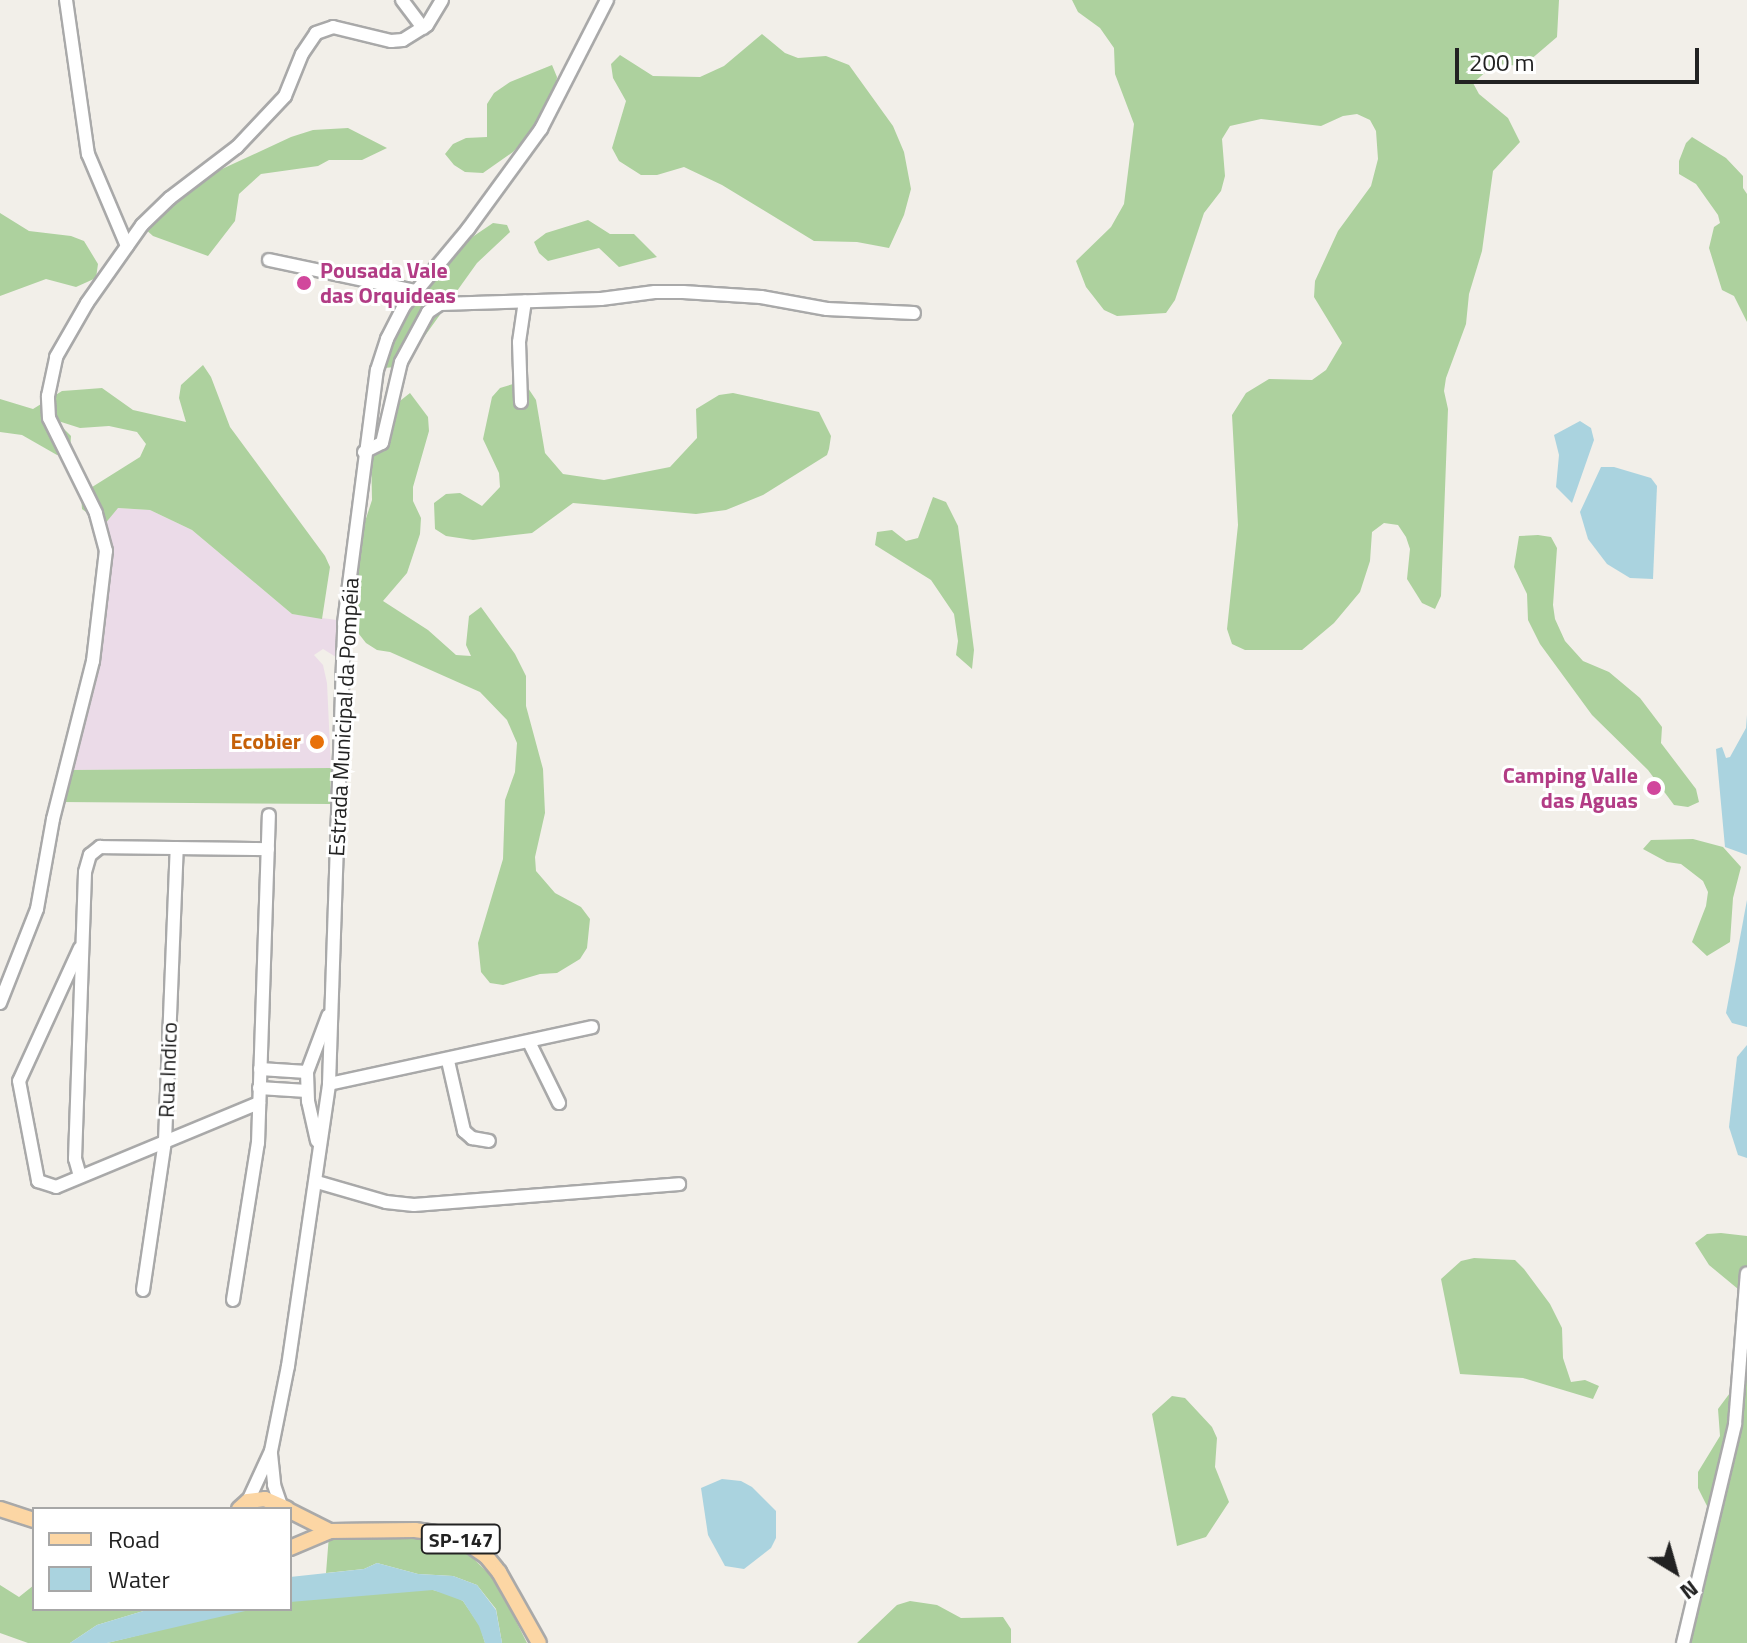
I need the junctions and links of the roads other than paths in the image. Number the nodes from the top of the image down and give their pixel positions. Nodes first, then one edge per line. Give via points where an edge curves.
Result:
1 (66, 0) edge
2 (402, 0) edge
3 (442, 0) edge
4 (607, 0) edge
5 (423, 28) junction
6 (127, 246) junction
7 (269, 260) dead end
8 (415, 291) junction
9 (525, 301) junction
10 (914, 313) dead end
11 (521, 402) dead end
12 (364, 452) junction
13 (269, 815) dead end
14 (177, 848) junction
15 (268, 849) junction
16 (83, 942) junction
17 (0, 1003) edge
18 (332, 1005) junction
19 (592, 1027) dead end
20 (529, 1042) junction
21 (448, 1061) junction
22 (260, 1069) junction
23 (307, 1072) junction
24 (329, 1084) junction
25 (259, 1088) junction
26 (307, 1091) junction
27 (259, 1103) junction
28 (559, 1103) dead end
29 (165, 1141) junction
30 (489, 1141) dead end
31 (319, 1149) junction
32 (80, 1176) junction
33 (317, 1182) junction
34 (679, 1184) dead end
35 (1747, 1273) edge
36 (143, 1290) dead end
37 (233, 1300) dead end
38 (271, 1451) junction
39 (240, 1506) edge
40 (281, 1507) edge
41 (284, 1507) edge
42 (0, 1509) edge
43 (292, 1512) edge
44 (32, 1519) edge
45 (330, 1531) junction
46 (292, 1547) edge
47 (539, 1643) edge
48 (1683, 1643) edge

1 - 6 street via 88,154
2 - 5 street
3 - 5 street
4 - 8 street, Estrada Municipal da Pompéia via 520,162
5 - 6 street via 391,41 333,27 316,33 285,96 237,147 170,198
6 - 17 street via 63,342 50,382 49,418 96,513 106,551 93,661 53,819 37,909
7 - 8 street
8 - 12 street, Estrada Municipal da Pompéia via 380,360
9 - 10 street via 683,292
9 - 11 street via 519,342
9 - 12 street via 458,301 428,312 401,362 382,443
12 - 18 street, Estrada Municipal da Pompéia via 344,623
13 - 15 street
14 - 15 street
14 - 16 street via 100,847 90,855
14 - 29 street, Rua Indico
15 - 22 street
16 - 32 street via 75,1159
16 - 32 street via 19,1088 35,1177 50,1187
18 - 23 street
18 - 24 street, Estrada Municipal da Pompéia
19 - 20 street
20 - 21 street
20 - 28 street
21 - 24 street
21 - 30 street via 464,1131
22 - 23 street
22 - 25 street
23 - 26 street
24 - 31 street, Estrada Municipal da Pompéia
25 - 26 street
25 - 27 street
26 - 31 street
27 - 29 street
27 - 37 street via 255,1170
29 - 32 street
29 - 36 street, Rua Indico
31 - 33 street, Estrada Municipal da Pompéia
33 - 34 street via 414,1205
33 - 38 street, Estrada Municipal da Pompéia
35 - 48 street via 1735,1424
38 - 39 street, Estrada Municipal da Pompéia
38 - 41 street, Estrada Municipal da Pompéia via 274,1485
39 - 40 main road via 265,1499
42 - 44 main road
43 - 45 main road, SP-147
45 - 46 main road, SP-147
45 - 47 main road, SP-147 via 415,1530 457,1536 499,1572

